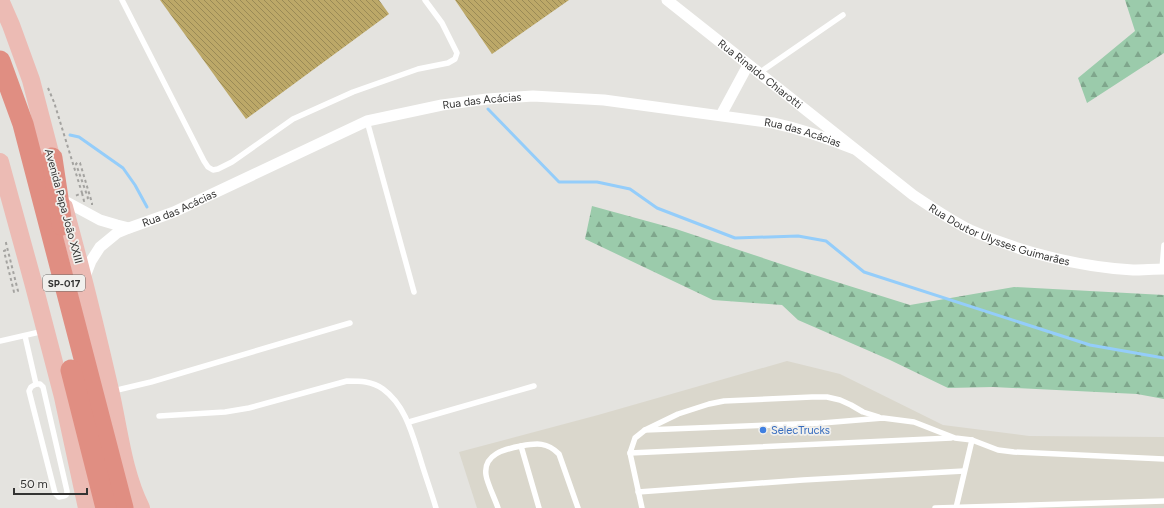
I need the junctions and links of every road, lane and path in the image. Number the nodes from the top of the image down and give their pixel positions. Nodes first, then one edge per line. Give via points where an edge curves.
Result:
1 (0, 0) edge
2 (122, 0) edge
3 (425, 0) edge
4 (667, 0) edge
5 (843, 14) dead end
6 (0, 61) edge
7 (748, 65) junction
8 (759, 73) junction
9 (0, 94) edge
10 (721, 116) junction
11 (368, 122) junction
12 (854, 149) junction
13 (52, 158) junction
14 (0, 162) edge
15 (63, 200) junction
16 (130, 228) junction
17 (1164, 245) edge
18 (1163, 269) edge
19 (84, 279) junction
20 (414, 292) dead end
21 (350, 323) dead end
22 (46, 331) junction
23 (25, 336) junction
24 (79, 340) junction
25 (0, 341) edge
26 (36, 384) junction
27 (534, 386) dead end
28 (111, 392) junction
29 (159, 416) dead end
30 (883, 418) junction
31 (409, 422) junction
32 (645, 430) junction
33 (955, 438) junction
34 (972, 440) junction
35 (521, 446) junction
36 (630, 453) junction
37 (1164, 459) edge
38 (964, 471) junction
39 (638, 492) junction
40 (1164, 501) edge
41 (956, 507) edge
42 (87, 508) edge
43 (106, 508) edge
44 (123, 508) edge
45 (141, 508) edge
46 (436, 508) edge
47 (498, 508) edge
48 (539, 508) edge
49 (578, 508) edge
50 (642, 508) edge
51 (935, 508) edge

1 - 13 main road, Avenida Papa João XXIII via 31,80
2 - 3 lane via 204,161 213,170 232,162 293,119 353,92 455,59 457,53 442,23
4 - 7 street, Rua Rinaldo Chiarotti
5 - 8 lane
6 - 24 highway, Avenida Papa João XXIII / SP-017 via 23,124
7 - 8 street, Rua Rinaldo Chiarotti
7 - 10 street
8 - 12 street, Rua Rinaldo Chiarotti
9 - 43 highway, SP-017 via 14,140
10 - 11 street, Rua das Acácias via 604,100 533,96 442,105
10 - 12 street, Rua das Acácias via 794,128
11 - 16 street, Rua das Acácias via 174,212
11 - 20 lane
12 - 18 street, Rua Doutor Ulysses Guimarães via 913,195 941,213 1009,246 1092,266 1134,270
13 - 15 main road, Avenida Papa João XXIII
13 - 24 highway via 76,292
14 - 22 main road
15 - 16 street, Rua das Acácias via 100,220
15 - 19 main road, Avenida Papa João XXIII
16 - 19 street, Rua das Acácias via 117,233 100,247 90,261
17 - 18 lane
19 - 28 main road, Avenida Papa João XXIII
21 - 28 lane
22 - 23 lane
22 - 42 main road
23 - 25 lane
23 - 26 lane
24 - 44 highway, Avenida Papa João XXIII / SP-017
26 - 26 lane via 43,387 67,491 65,496 59,497 55,493 29,391
27 - 31 lane
28 - 45 main road, Avenida Papa João XXIII via 128,474
29 - 31 lane via 249,408 347,381 359,381 372,383 392,396
30 - 32 lane
30 - 32 lane via 827,397 782,397 709,404 678,414
30 - 33 lane via 914,422
31 - 46 lane
32 - 36 lane via 635,438
33 - 34 lane
33 - 36 lane
34 - 37 lane via 998,450 1014,452
34 - 38 lane
35 - 47 lane via 499,452 486,464 486,475
35 - 48 lane
35 - 49 lane via 544,444 559,454
36 - 39 lane
38 - 39 lane
38 - 41 lane
39 - 50 lane
40 - 41 lane
41 - 51 lane

